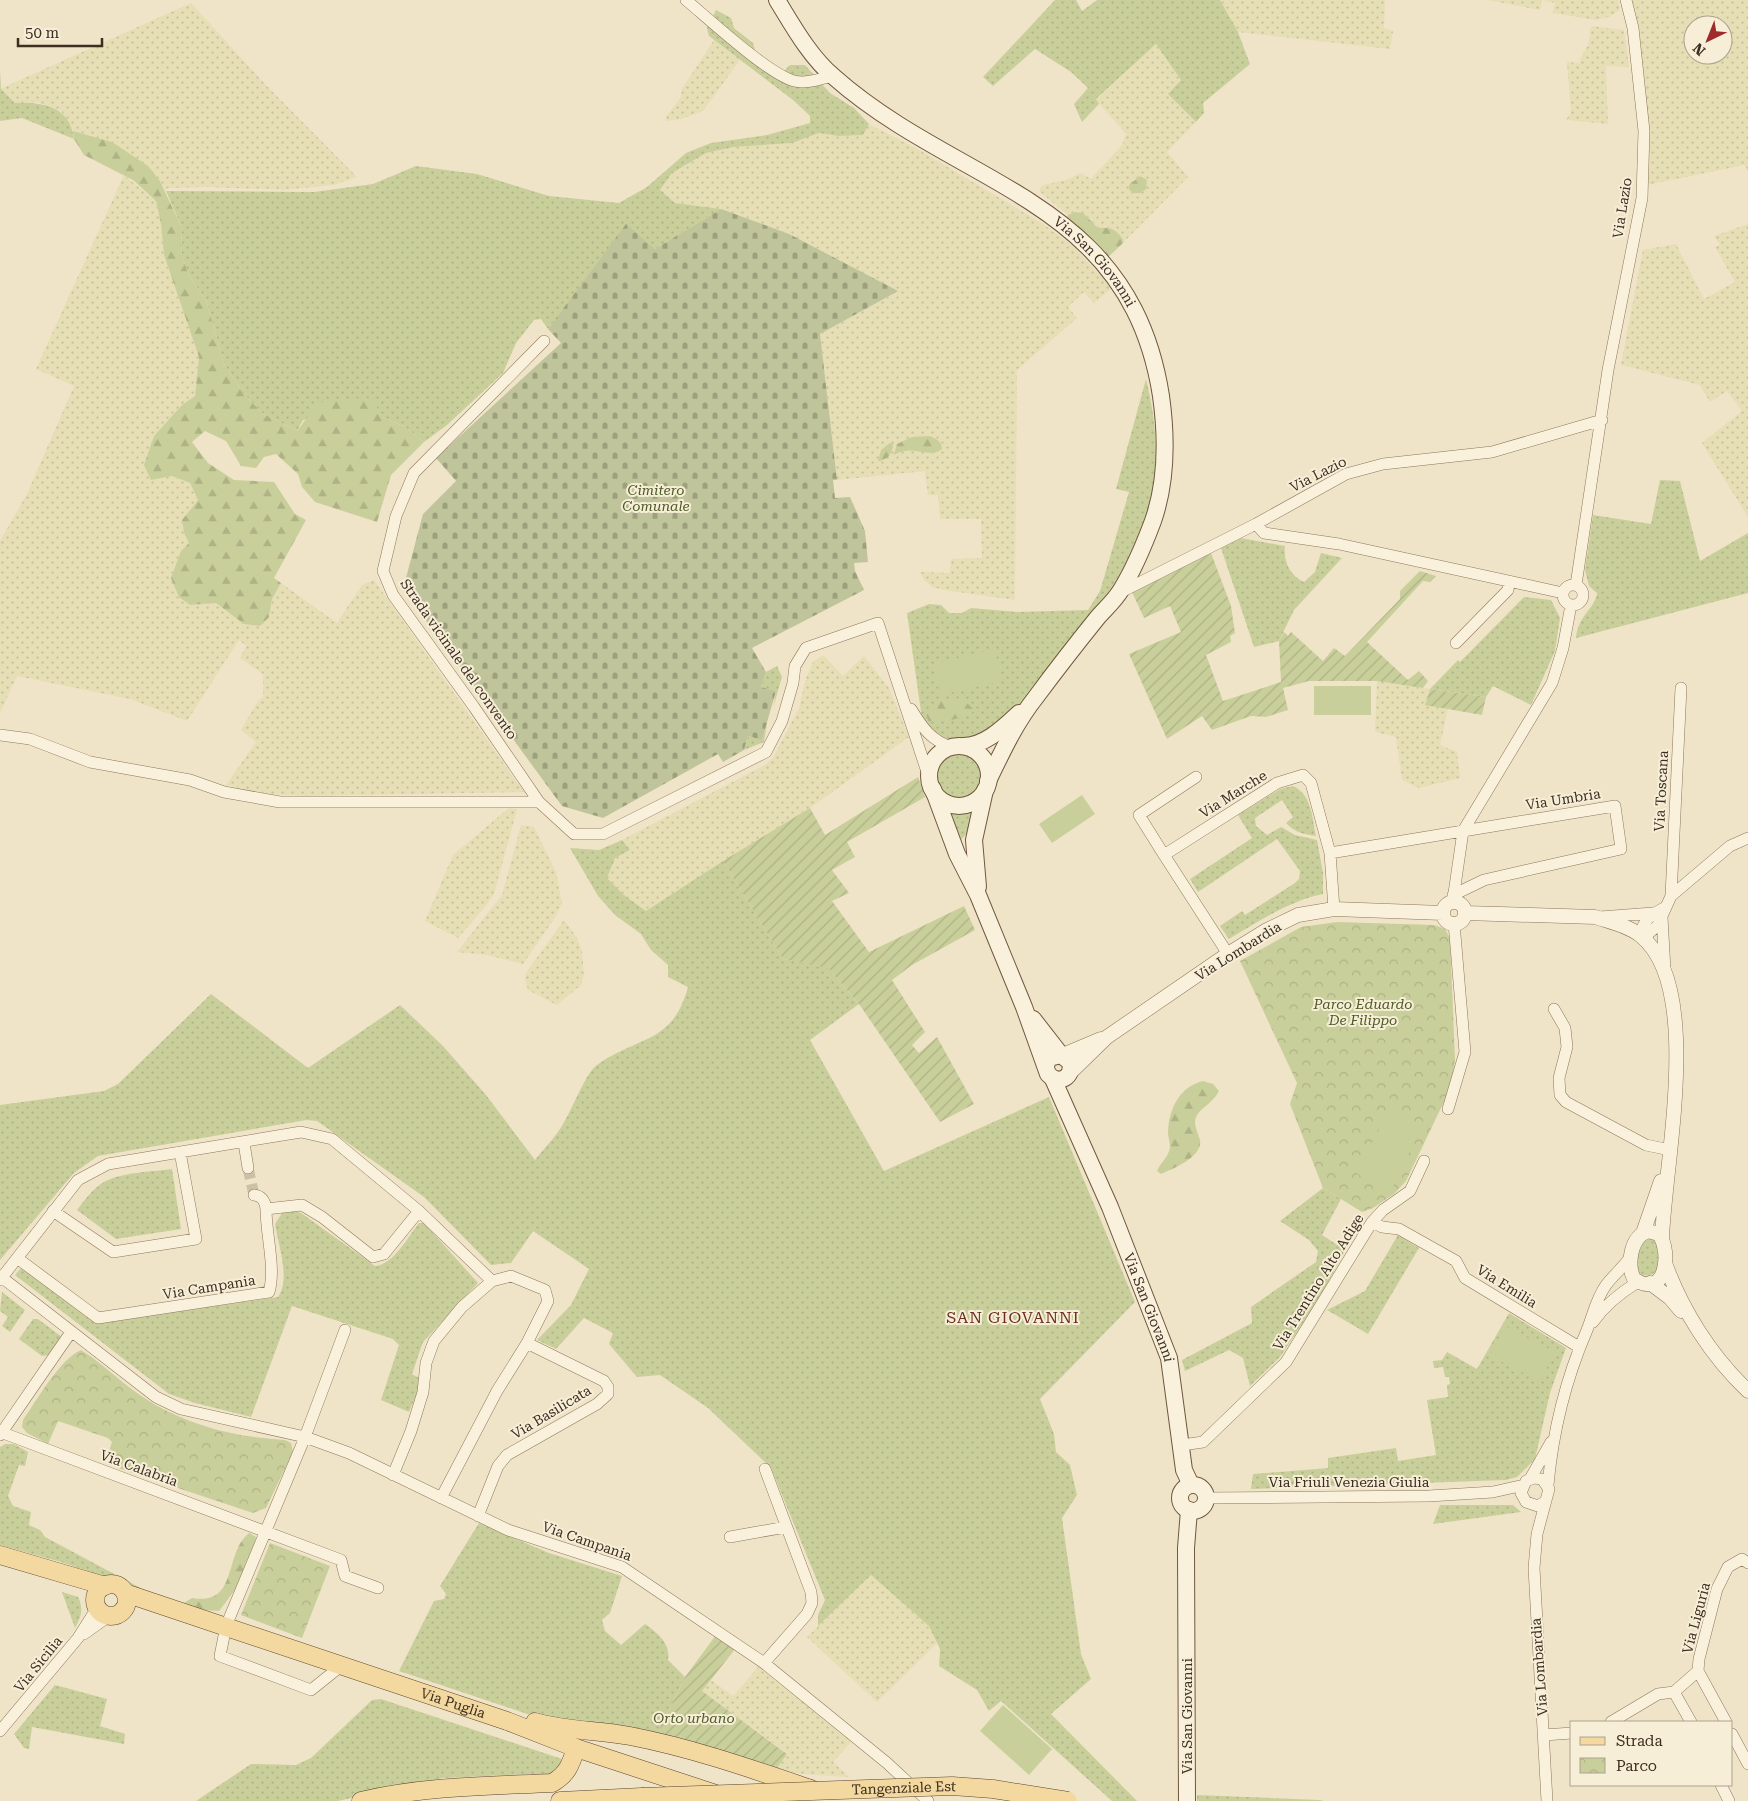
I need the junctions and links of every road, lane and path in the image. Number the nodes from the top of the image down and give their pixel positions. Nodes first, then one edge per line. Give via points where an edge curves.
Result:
1 (686, 0) edge
2 (777, 0) edge
3 (1626, 0) edge
4 (832, 76) junction
5 (544, 341) dead end
6 (1602, 420) junction
7 (1256, 524) junction
8 (1509, 582) junction
9 (1576, 585) junction
10 (1120, 592) junction
11 (1563, 592) junction
12 (1571, 605) junction
13 (1456, 643) dead end
14 (1681, 688) dead end
15 (900, 691) junction
16 (1034, 699) junction
17 (0, 735) edge
18 (957, 746) junction
19 (1196, 776) dead end
20 (931, 784) junction
21 (987, 786) junction
22 (539, 802) junction
23 (976, 830) junction
24 (1463, 831) junction
25 (1748, 838) edge
26 (955, 850) junction
27 (1330, 853) junction
28 (1164, 855) junction
29 (978, 894) junction
30 (1671, 896) junction
31 (1453, 898) junction
32 (1334, 909) junction
33 (1443, 912) junction
34 (1660, 912) junction
35 (1465, 913) junction
36 (1595, 917) junction
37 (1454, 923) junction
38 (1641, 936) junction
39 (1228, 954) junction
40 (1665, 970) junction
41 (1024, 1008) junction
42 (1554, 1009) dead end
43 (1107, 1037) junction
44 (1062, 1055) junction
45 (1049, 1072) junction
46 (1071, 1072) junction
47 (1448, 1110) dead end
48 (1078, 1136) junction
49 (244, 1143) junction
50 (180, 1152) junction
51 (1669, 1157) junction
52 (1424, 1161) dead end
53 (248, 1168) tunnel mouth
54 (254, 1195) tunnel mouth
55 (266, 1210) junction
56 (54, 1211) junction
57 (419, 1211) junction
58 (1372, 1222) junction
59 (1643, 1233) junction
60 (1662, 1239) junction
61 (17, 1258) junction
62 (1629, 1259) junction
63 (1665, 1263) junction
64 (1, 1278) edge
65 (492, 1281) junction
66 (1644, 1283) junction
67 (1587, 1329) junction
68 (345, 1330) dead end
69 (1699, 1330) junction
70 (71, 1332) junction
71 (527, 1343) junction
72 (1579, 1347) junction
73 (1748, 1391) edge
74 (2, 1434) edge
75 (305, 1437) junction
76 (1553, 1438) junction
77 (1182, 1445) junction
78 (765, 1469) dead end
79 (393, 1475) junction
80 (1527, 1482) junction
81 (1191, 1485) junction
82 (1548, 1485) junction
83 (1493, 1492) junction
84 (441, 1498) junction
85 (1206, 1498) junction
86 (1546, 1501) junction
87 (1526, 1502) junction
88 (1189, 1510) junction
89 (478, 1516) junction
90 (786, 1527) junction
91 (266, 1530) junction
92 (1537, 1534) junction
93 (730, 1537) dead end
94 (0, 1555) edge
95 (1748, 1563) edge
96 (378, 1588) dead end
97 (106, 1604) junction
98 (166, 1609) junction
99 (226, 1626) junction
100 (764, 1663) junction
101 (341, 1666) junction
102 (1698, 1671) junction
103 (1674, 1692) junction
104 (507, 1721) junction
105 (1613, 1721) edge
106 (1689, 1721) edge
107 (1725, 1721) edge
108 (0, 1731) edge
109 (1570, 1733) edge
110 (1544, 1736) junction
111 (1733, 1736) edge
112 (576, 1748) junction
113 (1748, 1764) edge
114 (1722, 1786) edge
115 (811, 1789) junction
116 (361, 1801) edge
117 (560, 1801) edge
118 (738, 1801) edge
119 (748, 1801) edge
120 (928, 1801) edge
121 (1068, 1801) edge
122 (1187, 1801) edge
123 (1547, 1801) edge
124 (1729, 1801) edge

1 - 4 street via 766,64 794,81
2 - 4 main road, Via San Giovanni via 803,42
3 - 6 street, Via Lazio via 1633,28 1644,131 1642,198 1610,360
4 - 10 main road, Via San Giovanni via 908,131 1038,205 1091,249 1126,294 1153,355 1163,409 1165,473 1154,519
5 - 22 street, Strada vicinale del convento via 414,473 396,516 383,571 393,595
6 - 7 street, Via Lazio via 1492,452 1383,464 1346,474
6 - 9 street, Via Lazio
7 - 8 street via 1264,533 1339,544
7 - 10 street, Via Lazio
8 - 11 street
8 - 13 street via 1508,590
9 - 11 street via 1569,585
9 - 12 street via 1589,598
10 - 16 main road, Via San Giovanni
11 - 12 street via 1564,599
12 - 24 street via 1552,683
14 - 30 street, Via Toscana
15 - 18 street via 927,733 936,741
15 - 20 street
15 - 22 street, Strada vicinale del convento via 878,624 806,648 795,666 782,721 766,752 603,834 574,834
16 - 18 main road, Via San Giovanni via 993,736 970,746
16 - 21 main road, Via San Giovanni
17 - 22 street via 30,739 90,762 190,780 224,792 280,802
18 - 20 main road via 942,751 935,758 930,767
18 - 21 main road via 980,754 989,771
19 - 28 street via 1139,815
20 - 21 main road via 944,801 958,806 978,798
20 - 26 main road, Via San Giovanni
21 - 23 main road, Via San Giovanni
23 - 26 main road
23 - 29 main road, Via San Giovanni
24 - 27 street, Via Umbria
24 - 31 street
24 - 31 street, Via Umbria via 1614,806 1621,850 1484,880
25 - 30 street, Via Toscana via 1730,846
26 - 29 main road, Via San Giovanni
27 - 28 street, Via Marche via 1311,783 1303,775 1277,783
27 - 32 street, Via Marche
28 - 39 street
29 - 41 main road, Via San Giovanni
30 - 34 street, Via Toscana
31 - 33 street
31 - 35 street via 1462,905
32 - 33 street, Via Lombardia
32 - 39 street, Via Lombardia via 1298,914
33 - 37 street via 1447,920
34 - 36 street
34 - 38 street, Via Toscana via 1653,931
34 - 40 street
35 - 36 street
35 - 37 street via 1462,920
36 - 38 street
37 - 47 street via 1465,1052
38 - 40 street
39 - 43 street, Via Lombardia
40 - 51 street via 1673,1016 1677,1080
41 - 44 main road, Via San Giovanni
41 - 45 main road, Via San Giovanni
42 - 51 street via 1565,1028 1567,1047 1558,1078 1560,1095 1566,1102
43 - 44 street, Via Lombardia
43 - 46 street, Via Lombardia
44 - 45 main road via 1050,1058
44 - 46 main road via 1070,1062
45 - 46 main road via 1061,1080
45 - 48 main road, Via San Giovanni
46 - 48 main road, Via San Giovanni via 1072,1106
48 - 77 main road, Via San Giovanni via 1169,1358
49 - 50 street, Via Campania
49 - 53 street
49 - 57 street, Via Campania via 300,1132 332,1140
50 - 56 street, Via Campania via 108,1164 78,1180
50 - 56 street via 196,1239 113,1252
51 - 59 street
51 - 60 street
52 - 58 street, Via Trentino Alto Adige via 1410,1191
54 - 55 street via 266,1203
55 - 57 street via 302,1205 373,1257 384,1254
55 - 61 street, Via Campania via 272,1282 269,1292 98,1318
56 - 61 street, Via Campania
57 - 65 street, Via Campania
58 - 72 street, Via Emilia via 1399,1229 1456,1261 1465,1278
58 - 77 street, Via Trentino Alto Adige via 1286,1362 1203,1442
59 - 60 street via 1654,1232
59 - 62 street via 1638,1237
60 - 63 street
61 - 64 street, Via Campania
62 - 66 street via 1631,1274
62 - 67 street via 1606,1284
63 - 66 street via 1663,1275
63 - 69 street via 1679,1298
64 - 70 street, Via Campania
65 - 71 street via 511,1276 545,1290 548,1301
65 - 79 street via 462,1307 434,1341 426,1363 424,1392
66 - 67 street via 1623,1291
66 - 69 street via 1670,1298
67 - 72 street
68 - 75 street
69 - 73 street
70 - 74 street, Via Calabria
70 - 75 street, Via Campania via 156,1397 180,1409
71 - 84 street via 497,1391
71 - 89 street, Via Basilicata via 604,1381 608,1394 597,1404 507,1455 498,1466
72 - 76 street
74 - 91 street, Via Calabria
75 - 79 street, Via Campania via 349,1453
75 - 91 street
76 - 80 street
76 - 82 street
77 - 81 main road, Via San Giovanni via 1184,1470
78 - 90 street
79 - 84 street, Via Campania
80 - 82 street via 1538,1478
80 - 83 street, Via Friuli Venezia Giulia
80 - 87 street via 1522,1493
81 - 85 main road via 1201,1488
81 - 88 main road via 1180,1494 1181,1504
82 - 86 street
83 - 85 street, Via Friuli Venezia Giulia via 1429,1496
83 - 87 street, Via Friuli Venezia Giulia
84 - 89 street, Via Campania
85 - 88 main road via 1198,1510
86 - 87 street via 1538,1506
86 - 92 street, Via Lombardia
87 - 92 street, Via Lombardia
88 - 122 main road, Via San Giovanni via 1186,1548
89 - 100 street, Via Campania via 508,1530 622,1567
90 - 93 street
90 - 100 street via 811,1592 812,1603 807,1614
91 - 96 street, Via Calabria via 341,1560 345,1576
91 - 99 street
92 - 110 street, Via Lombardia via 1534,1568
94 - 97 main road, Via Puglia via 58,1573
95 - 102 street, Via Liguria via 1742,1560 1728,1567 1717,1589
97 - 98 main road, Via Puglia
97 - 98 main road, Via Puglia via 119,1587 124,1593
97 - 108 street, Via Sicilia
98 - 99 main road, Via Puglia
99 - 101 main road, Via Puglia
99 - 101 street via 220,1656 311,1690
100 - 120 street, Via Campania via 887,1763
101 - 104 main road, Via Puglia
102 - 103 street, Via Liguria
102 - 107 street, Via Liguria
103 - 105 street, Via Liguria via 1658,1694
103 - 106 street
104 - 112 main road, Via Puglia
104 - 115 main road via 525,1720 555,1728 669,1744
109 - 110 street
110 - 123 street, Via Lombardia
111 - 113 street
112 - 116 main road via 563,1777 552,1783 442,1788
112 - 118 main road, Via Puglia
114 - 124 street
115 - 117 main road, Tangenziale Est, bridge
115 - 119 main road, bridge
115 - 121 main road, Tangenziale Est, bridge via 952,1786 1003,1790

